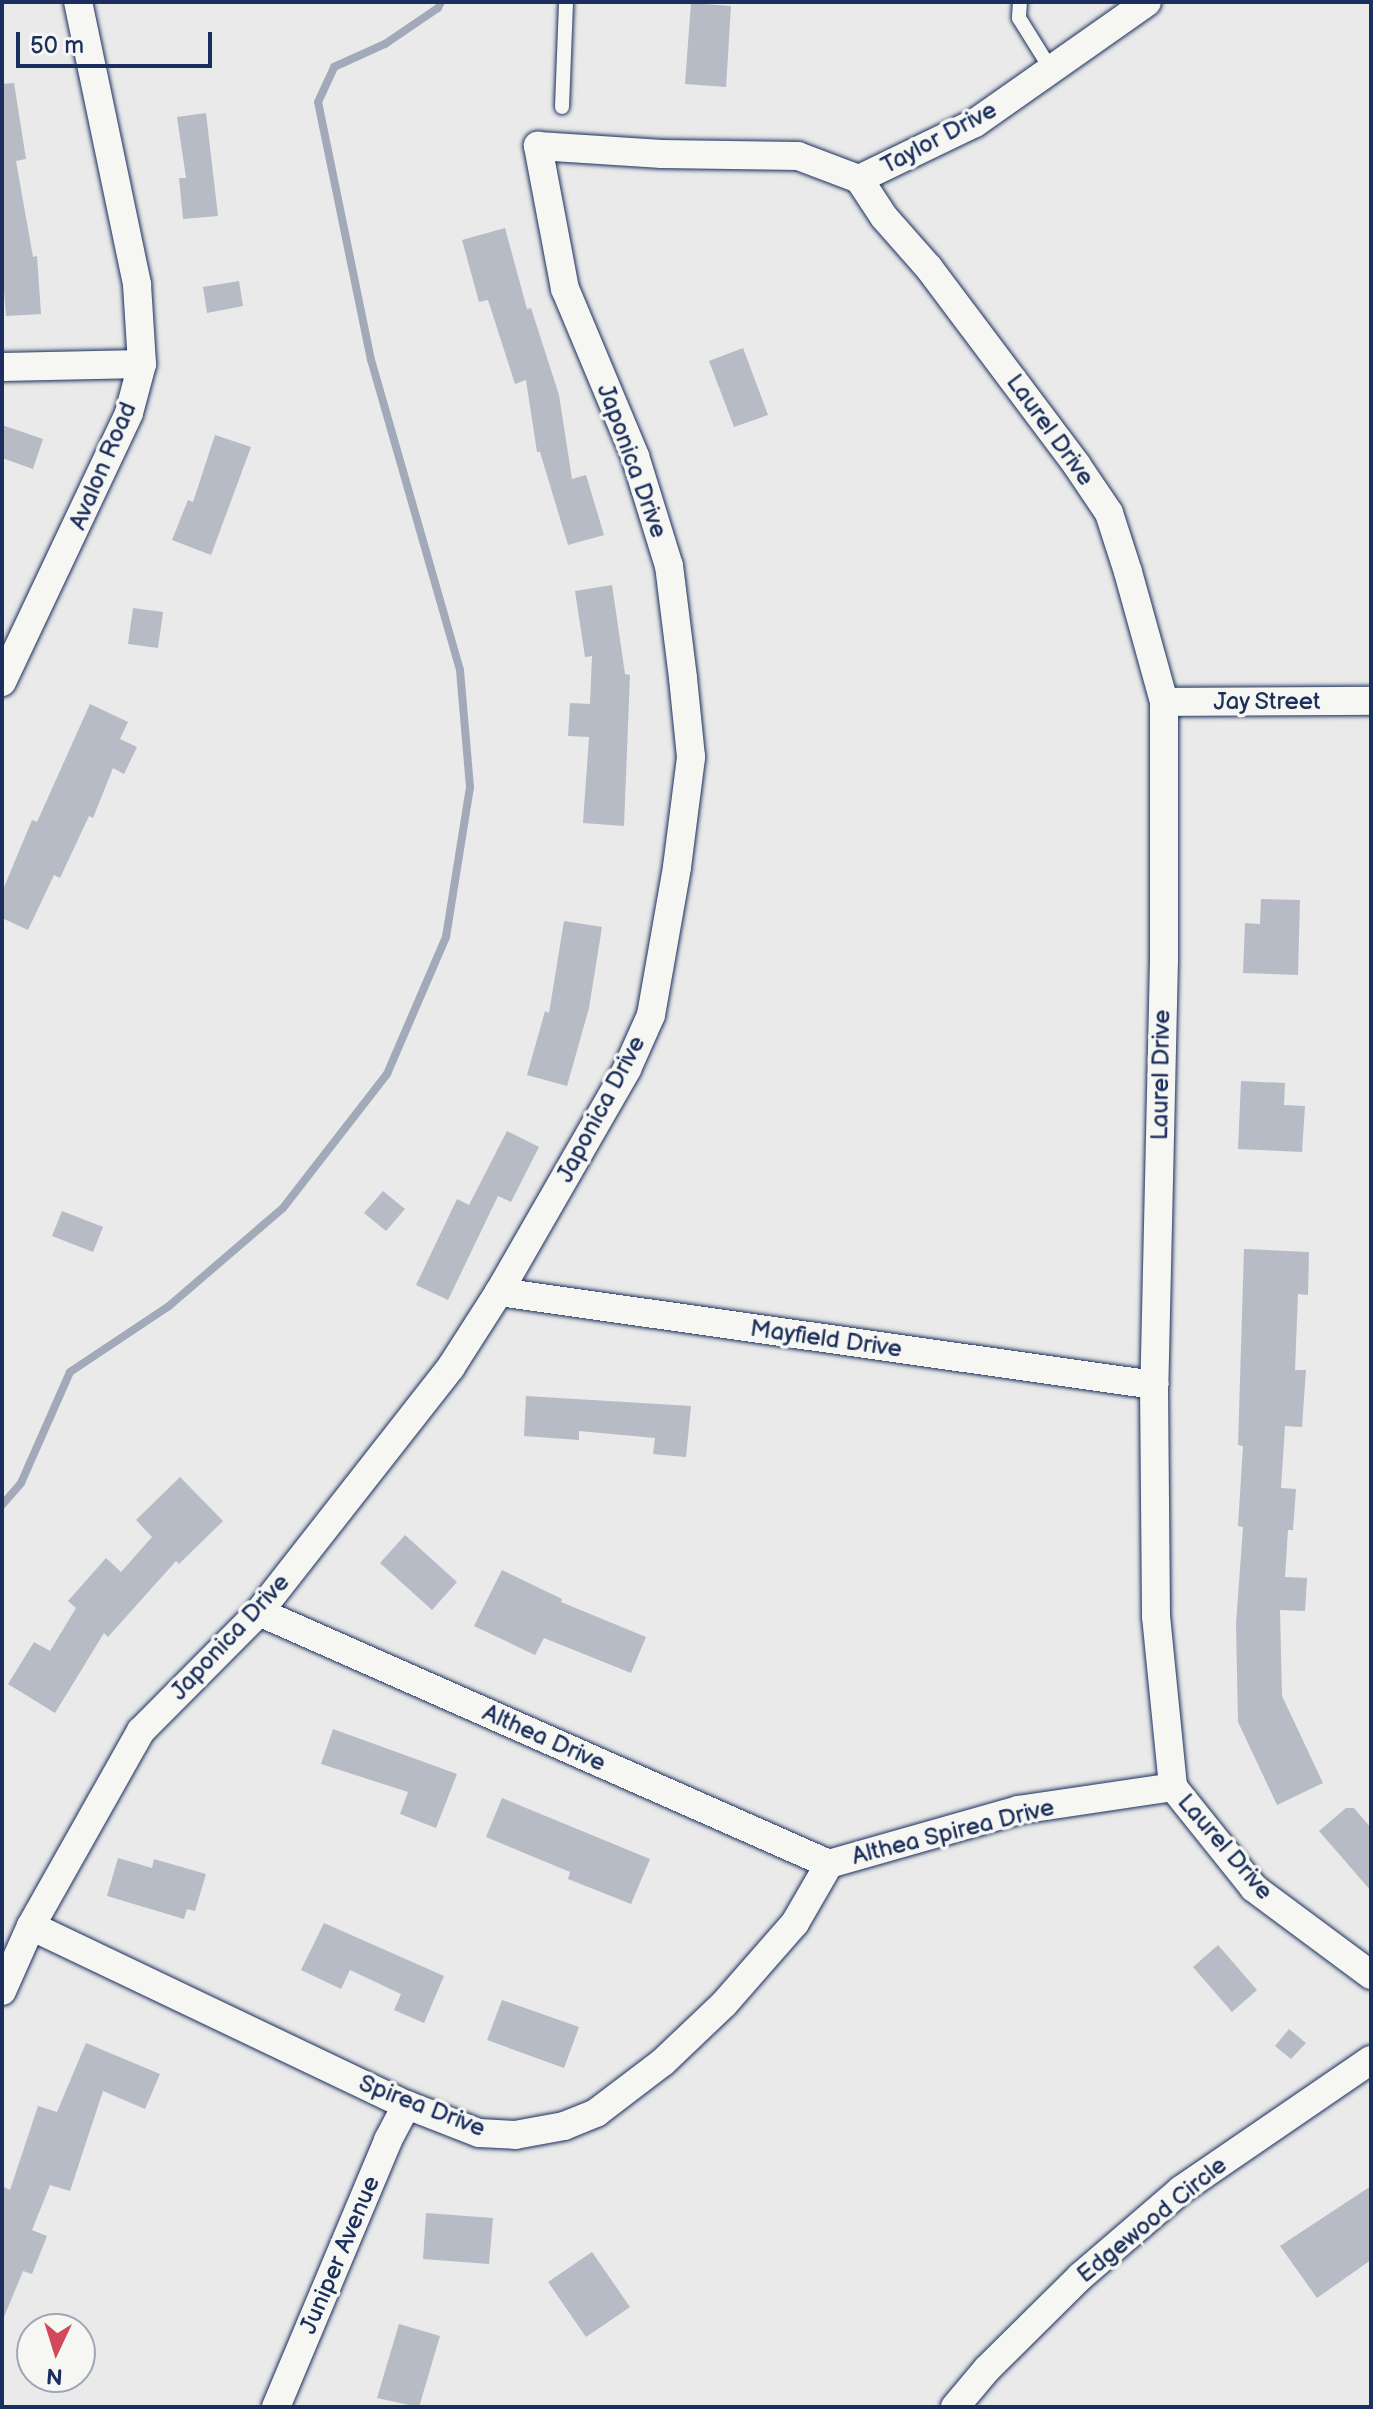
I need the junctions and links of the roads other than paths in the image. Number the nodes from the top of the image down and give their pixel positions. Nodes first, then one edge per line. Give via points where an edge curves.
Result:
1 (78, 2) edge
2 (566, 2) edge
3 (1020, 2) edge
4 (1147, 2) edge
5 (1052, 71) junction
6 (562, 107) dead end
7 (609, 151) joint
8 (859, 179) junction
9 (142, 364) junction
10 (2, 367) edge
11 (2, 682) edge
12 (1371, 701) edge
13 (1164, 702) junction
14 (499, 1292) junction
15 (1154, 1385) junction
16 (259, 1612) junction
17 (1173, 1787) junction
18 (829, 1864) junction
19 (31, 1926) junction
20 (1371, 1975) edge
21 (2, 1991) edge
22 (1371, 2060) edge
23 (407, 2105) junction
24 (276, 2407) edge
25 (955, 2407) edge

1 - 9 street, Avalon Road via 137,284
2 - 6 lane
3 - 5 lane via 1019,18
4 - 5 street, Taylor Drive
5 - 8 street, Taylor Drive via 975,123
7 - 8 street, Taylor Drive via 798,156
7 - 14 street, Japonica Drive via 538,146 565,289 635,456 669,566 691,757 651,1015 627,1069
8 - 13 street, Laurel Drive via 1109,513
9 - 10 street
9 - 11 street, Avalon Road via 129,413
12 - 13 street, Jay Street
13 - 15 street, Laurel Drive
14 - 15 street, Mayfield Drive
14 - 16 street, Japonica Drive via 451,1367
15 - 17 street, Laurel Drive via 1156,1616
16 - 18 street, Althea Drive
16 - 19 street, Japonica Drive via 141,1731
17 - 18 street, Althea Spirea Drive via 1018,1810
17 - 20 street, Laurel Drive via 1254,1888
18 - 23 street, Spirea Drive via 795,1923 724,2004 663,2062 596,2113 564,2126 515,2135 479,2133
19 - 21 street, Japonica Drive
19 - 23 street, Spirea Drive
22 - 25 street, Edgewood Circle via 1181,2190 1081,2276
23 - 24 street, Juniper Avenue

